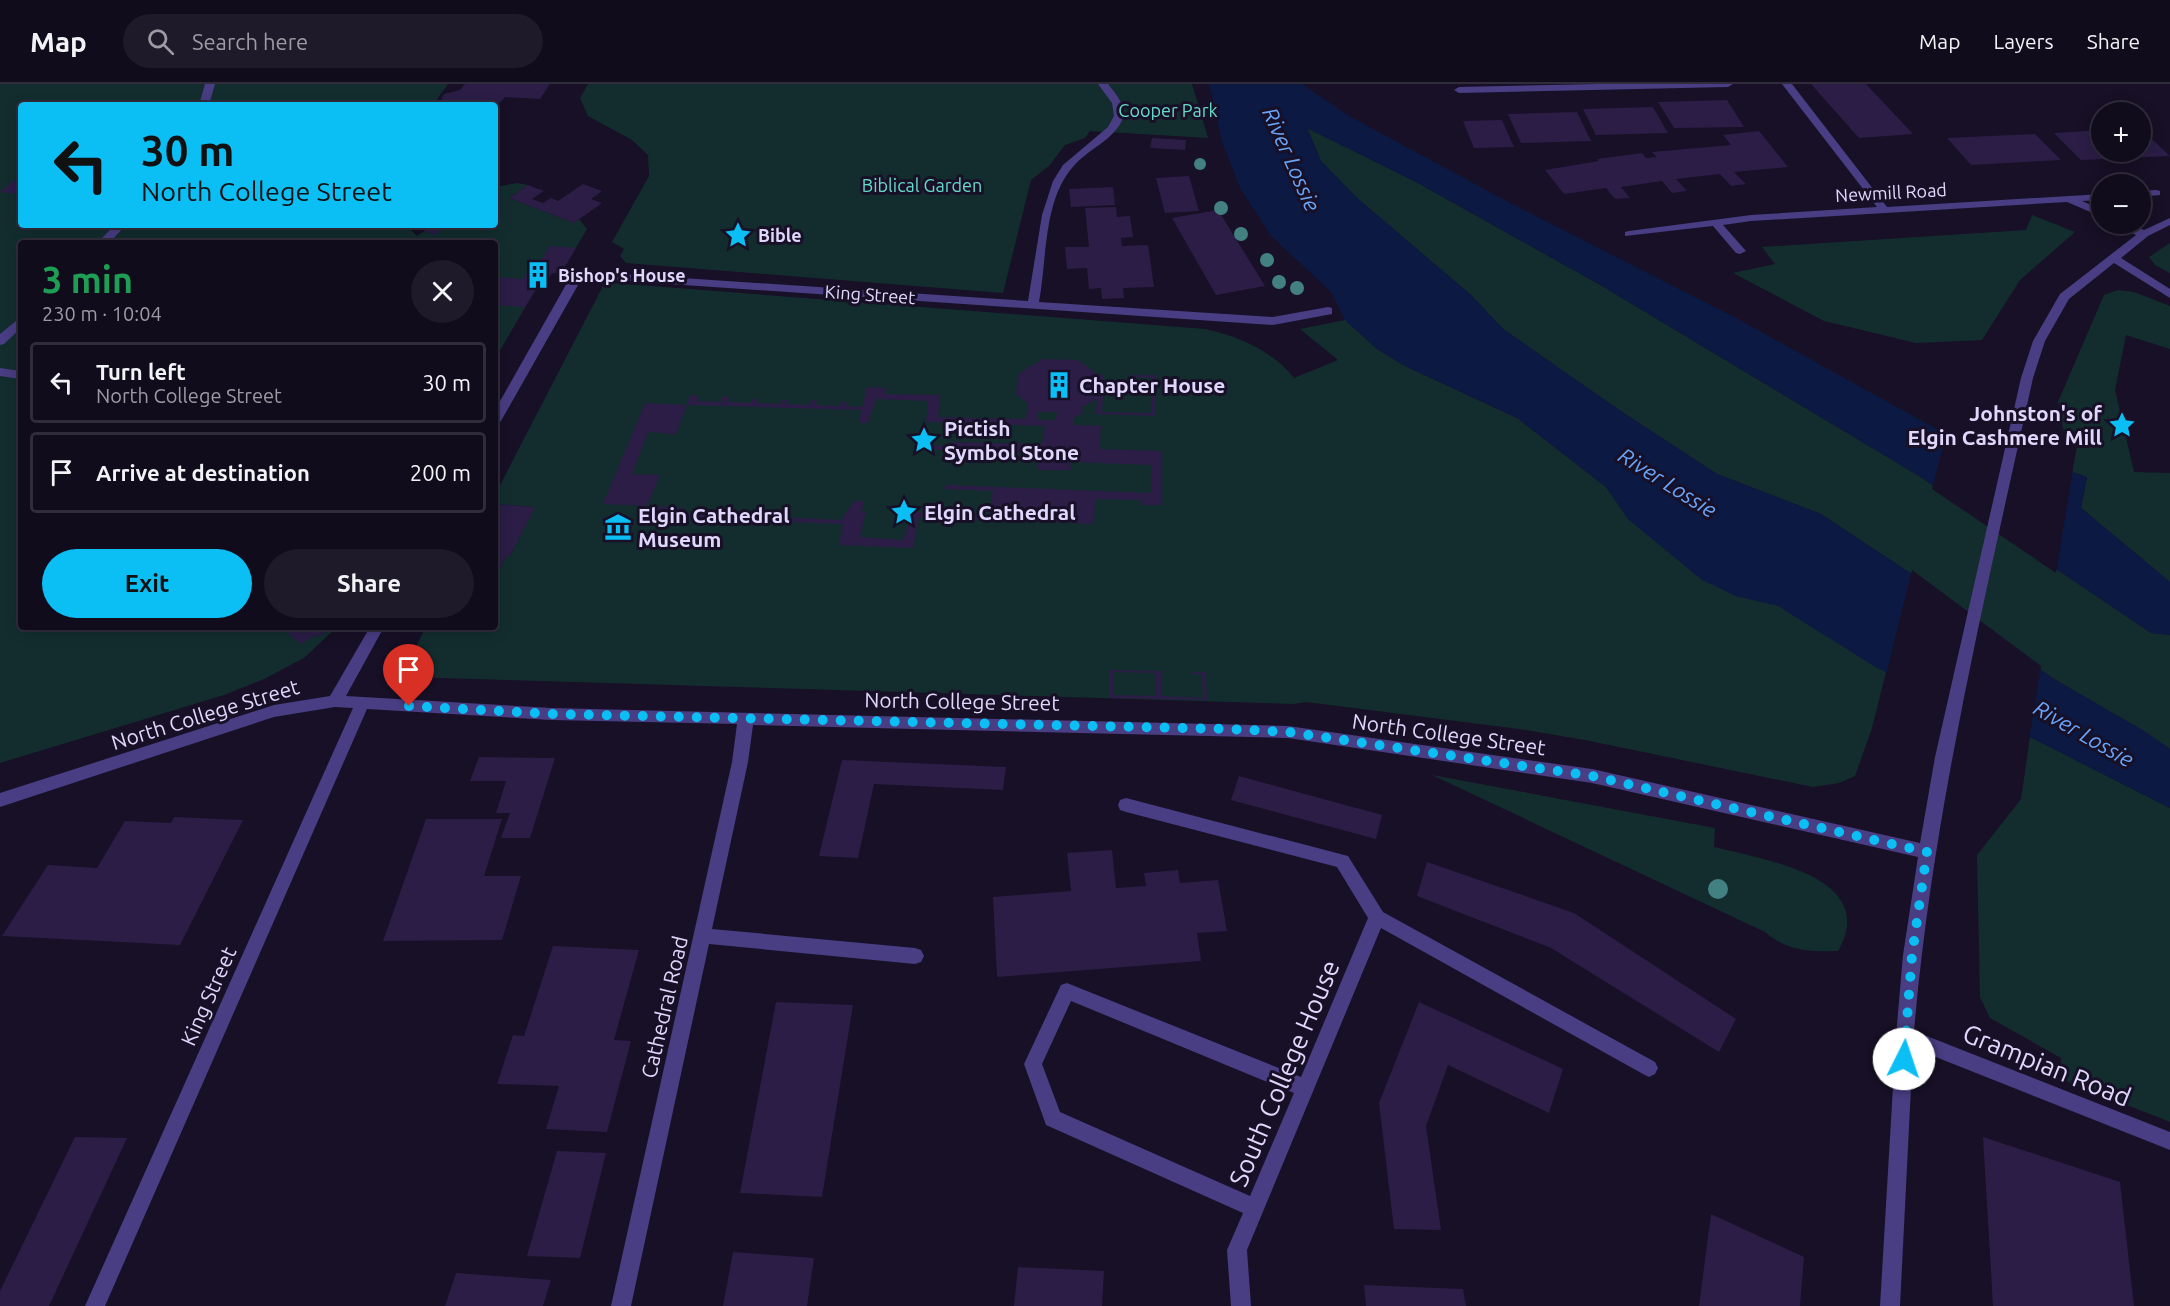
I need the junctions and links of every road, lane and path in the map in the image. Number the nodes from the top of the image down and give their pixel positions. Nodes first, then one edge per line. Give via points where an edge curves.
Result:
1 (210, 84) edge
2 (1103, 84) edge
3 (1728, 84) edge
4 (1787, 84) edge
5 (1459, 90) dead end
6 (205, 102) edge
7 (2151, 193) edge
8 (2156, 193) dead end
9 (2091, 198) edge
10 (2068, 199) junction
11 (2091, 209) edge
12 (1885, 212) junction
13 (2170, 221) edge
14 (1716, 223) junction
15 (119, 228) edge
16 (2151, 230) edge
17 (1629, 234) dead end
18 (2144, 234) edge
19 (106, 240) edge
20 (1740, 251) dead end
21 (2114, 258) junction
22 (2170, 294) edge
23 (1033, 305) junction
24 (1328, 311) dead end
25 (18, 324) edge
26 (0, 341) edge
27 (0, 372) edge
28 (18, 375) edge
29 (498, 416) edge
30 (375, 630) edge
31 (335, 701) junction
32 (362, 704) junction
33 (746, 717) junction
34 (0, 800) edge
35 (1126, 805) dead end
36 (1927, 852) junction
37 (1377, 917) junction
38 (703, 936) junction
39 (915, 956) dead end
40 (1905, 1036) junction
41 (1649, 1068) dead end
42 (1305, 1089) junction
43 (2170, 1141) edge
44 (1254, 1208) junction
45 (95, 1306) edge
46 (621, 1306) edge
47 (1241, 1306) edge
48 (1890, 1306) edge

1 - 6 street
2 - 23 street via 1119,108 1119,118 1113,128 1075,158 1055,187
3 - 5 street
4 - 12 street
7 - 8 street
9 - 10 street, Newmill Road
10 - 11 street, Newmill Road
10 - 12 street, Newmill Road
12 - 14 street, Newmill Road
13 - 16 street
14 - 17 street, Newmill Road
14 - 20 street
15 - 19 street
18 - 21 street
21 - 22 street
21 - 36 street via 2064,297 2039,342 2027,378 1943,757
23 - 24 street, King Street via 1273,321
23 - 29 street, King Street via 578,274
25 - 26 street
27 - 28 street
30 - 31 street
31 - 32 street, North College Street
31 - 34 street, North College Street via 274,711
32 - 33 street, North College Street via 551,714
32 - 45 street, King Street
33 - 36 street, North College Street via 1288,732 1592,776
33 - 38 street, Cathedral Road
35 - 37 street via 1342,861
36 - 40 street
37 - 41 street
37 - 42 street, South College House
38 - 39 street
38 - 46 street, Cathedral Road
40 - 43 street, Grampian Road
40 - 48 street
42 - 44 street, South College House
42 - 44 street via 1067,991 1033,1064 1053,1118
44 - 47 street, South College House via 1237,1250

